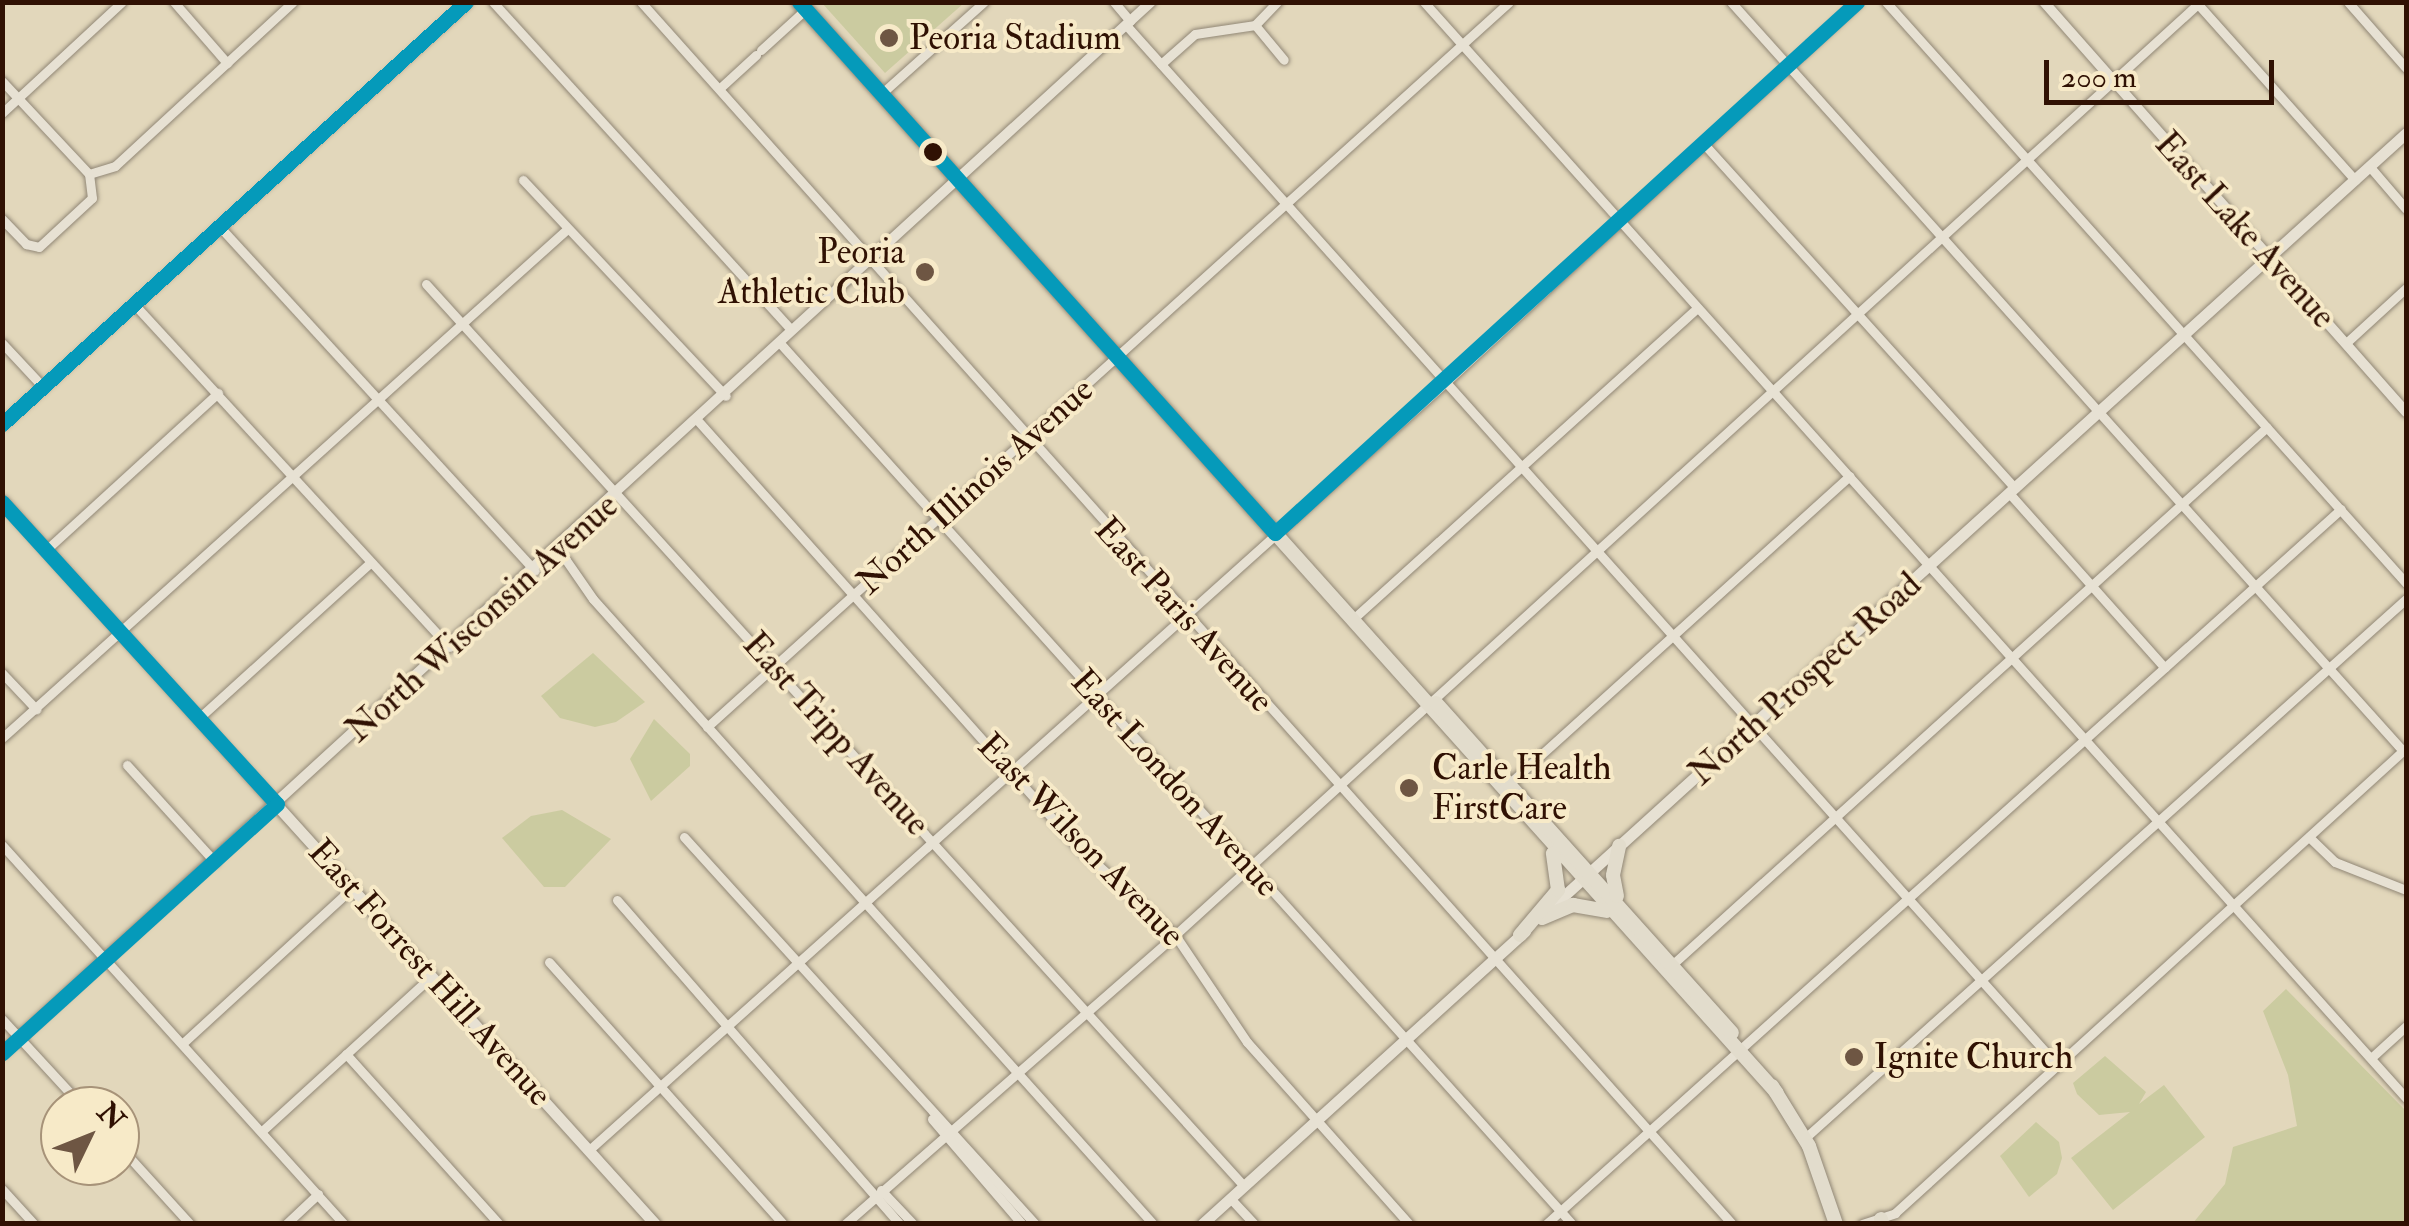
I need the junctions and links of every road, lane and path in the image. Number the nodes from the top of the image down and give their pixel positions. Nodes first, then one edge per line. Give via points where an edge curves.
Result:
1 (122, 2) edge
2 (174, 2) edge
3 (294, 2) edge
4 (467, 2) edge
5 (492, 2) edge
6 (641, 2) edge
7 (984, 2) edge
8 (1114, 2) edge
9 (1150, 2) edge
10 (1277, 2) edge
11 (1424, 2) edge
12 (1509, 2) edge
13 (1731, 2) edge
14 (1858, 2) edge
15 (1886, 2) edge
16 (2044, 2) edge
17 (2348, 2) edge
18 (2198, 3) edge
19 (802, 6) edge
20 (1128, 23) junction
21 (1254, 26) junction
22 (1462, 46) junction
23 (1284, 60) dead end
24 (227, 63) junction
25 (1161, 64) junction
26 (1788, 66) junction
27 (2406, 68) edge
28 (2, 81) edge
29 (2114, 82) junction
30 (720, 88) junction
31 (882, 94) junction
32 (18, 98) junction
33 (2, 112) edge
34 (2406, 133) edge
35 (1704, 144) junction
36 (2028, 161) junction
37 (2370, 167) junction
38 (89, 174) junction
39 (957, 178) junction
40 (523, 180) dead end
41 (2355, 180) junction
42 (1285, 205) junction
43 (2406, 209) edge
44 (2, 219) edge
45 (1620, 222) junction
46 (220, 227) junction
47 (566, 230) junction
48 (1943, 239) junction
49 (869, 257) junction
50 (2269, 257) junction
51 (426, 284) dead end
52 (2406, 288) edge
53 (134, 304) junction
54 (1697, 308) junction
55 (1858, 315) junction
56 (462, 324) junction
57 (791, 330) junction
58 (2184, 335) junction
59 (780, 342) junction
60 (2, 343) edge
61 (2346, 343) junction
62 (1117, 357) junction
63 (1446, 382) junction
64 (42, 387) junction
65 (218, 393) junction
66 (1774, 393) junction
67 (726, 396) junction
68 (378, 398) junction
69 (2098, 412) junction
70 (2406, 412) edge
71 (699, 422) junction
72 (2, 424) edge
73 (2267, 427) junction
74 (1026, 439) junction
75 (1522, 468) junction
76 (294, 476) junction
77 (1848, 476) junction
78 (2012, 491) junction
79 (620, 494) junction
80 (2, 501) edge
81 (2182, 504) junction
82 (2341, 509) junction
83 (937, 519) junction
84 (1275, 533) junction
85 (46, 550) junction
86 (1597, 552) junction
87 (553, 555) junction
88 (371, 562) junction
89 (1928, 567) junction
90 (535, 571) junction
91 (2406, 583) edge
92 (2091, 586) junction
93 (2255, 587) junction
94 (854, 596) junction
95 (2406, 599) edge
96 (1182, 615) junction
97 (1353, 619) junction
98 (120, 633) junction
99 (1674, 636) junction
100 (450, 648) junction
101 (2009, 659) junction
102 (774, 666) junction
103 (2165, 668) junction
104 (2328, 669) junction
105 (2, 672) edge
106 (1096, 695) junction
107 (1430, 704) junction
108 (36, 709) junction
109 (198, 718) junction
110 (1754, 726) junction
111 (707, 727) junction
112 (2, 738) edge
113 (2084, 742) junction
114 (2405, 749) edge
115 (128, 765) dead end
116 (1010, 770) junction
117 (1512, 781) junction
118 (1339, 786) junction
119 (1512, 802) junction
120 (277, 804) junction
121 (1836, 817) junction
122 (2156, 824) junction
123 (2309, 836) junction
124 (684, 837) dead end
125 (932, 840) junction
126 (2, 845) edge
127 (1619, 846) junction
128 (214, 861) junction
129 (1250, 867) junction
130 (1587, 875) junction
131 (352, 888) junction
132 (2406, 890) edge
133 (616, 900) dead end
134 (1910, 900) junction
135 (864, 901) junction
136 (1620, 901) junction
137 (2231, 908) junction
138 (1620, 923) junction
139 (1533, 924) junction
140 (1520, 934) junction
141 (1175, 935) junction
142 (106, 959) junction
143 (1493, 960) junction
144 (549, 962) dead end
145 (795, 963) junction
146 (1674, 964) junction
147 (432, 976) junction
148 (1983, 982) junction
149 (1084, 1010) junction
150 (2, 1019) edge
151 (728, 1024) junction
152 (2406, 1026) edge
153 (20, 1038) junction
154 (1406, 1039) junction
155 (183, 1043) junction
156 (1741, 1050) junction
157 (2, 1053) edge
158 (346, 1054) junction
159 (2371, 1058) junction
160 (2058, 1066) junction
161 (1016, 1070) junction
162 (64, 1086) edge
163 (659, 1086) junction
164 (2406, 1098) edge
165 (1316, 1120) junction
166 (262, 1130) junction
167 (1648, 1130) junction
168 (946, 1132) junction
169 (1805, 1138) junction
170 (589, 1150) junction
171 (140, 1169) edge
172 (1244, 1186) junction
173 (2, 1189) edge
174 (879, 1193) junction
175 (318, 1194) junction
176 (1230, 1198) junction
177 (1560, 1211) junction
178 (1882, 1221) edge
179 (34, 1224) edge
180 (190, 1224) edge
181 (286, 1224) edge
182 (344, 1224) edge
183 (499, 1224) edge
184 (655, 1224) edge
185 (783, 1224) edge
186 (846, 1224) edge
187 (900, 1224) edge
188 (912, 1224) edge
189 (1022, 1224) edge
190 (1036, 1224) edge
191 (1153, 1224) edge
192 (1202, 1224) edge
193 (1254, 1224) edge
194 (1409, 1224) edge
195 (1546, 1224) edge
196 (1572, 1224) edge
197 (1732, 1224) edge
198 (1836, 1224) edge
199 (1862, 1224) edge

1 - 32 street
2 - 24 street
3 - 24 street
4 - 46 street
5 - 57 street
6 - 30 street, East Paris Avenue
7 - 31 street
8 - 20 street
9 - 20 street, North Wisconsin Avenue
10 - 21 street
11 - 22 street
12 - 22 street, North Illinois Avenue
13 - 26 street
14 - 26 street
15 - 36 street
16 - 29 street, East Lake Avenue
17 - 27 street
18 - 29 street
18 - 41 street
19 - 30 street
19 - 31 highway
20 - 25 street
20 - 39 street, North Wisconsin Avenue
21 - 23 street
21 - 25 street via 1211,27
22 - 42 street, North Illinois Avenue
22 - 45 street
24 - 38 street via 116,166
25 - 42 street
26 - 35 street
26 - 48 street
28 - 32 street
29 - 36 street
29 - 50 street, East Lake Avenue
30 - 49 street, East Paris Avenue
31 - 39 highway
32 - 33 street
32 - 38 street
34 - 37 main road, North Prospect Road
35 - 45 street
35 - 55 street
36 - 48 street
36 - 58 street
37 - 41 main road, North Prospect Road
37 - 43 street
38 - 44 street via 90,200 32,247
39 - 49 street, North Wisconsin Avenue
39 - 62 highway
40 - 47 street
41 - 50 main road, North Prospect Road
42 - 62 street, North Illinois Avenue
42 - 63 street
45 - 54 street
45 - 63 street
46 - 53 street
46 - 68 street
47 - 56 street
47 - 67 street
48 - 55 street
48 - 69 street
49 - 57 street, North Wisconsin Avenue
49 - 74 street, East Paris Avenue
50 - 58 main road, North Prospect Road
50 - 61 street, East Lake Avenue
51 - 56 street, East Tripp Avenue
52 - 61 street
53 - 64 street
53 - 65 street
54 - 66 street
54 - 75 street
55 - 66 street
55 - 78 street
56 - 68 street
56 - 79 street, East Tripp Avenue
57 - 59 street, North Wisconsin Avenue
58 - 69 main road, North Prospect Road
58 - 73 street
59 - 67 street, North Wisconsin Avenue
59 - 83 street, East London Avenue
60 - 64 street
61 - 70 street, East Lake Avenue
62 - 74 street, North Illinois Avenue
62 - 84 highway
63 - 75 street
63 - 84 street
64 - 72 street
65 - 76 street
65 - 85 street
66 - 77 street
66 - 86 street
67 - 71 street, North Wisconsin Avenue
68 - 76 street
68 - 90 street
69 - 78 main road, North Prospect Road
69 - 81 street
71 - 79 street, North Wisconsin Avenue
71 - 94 street, East Wilson Avenue
73 - 81 street
73 - 82 street
74 - 83 street, North Illinois Avenue
74 - 96 street, East Paris Avenue
75 - 86 street
75 - 97 street
76 - 88 street
76 - 98 street
77 - 89 street
77 - 99 street
78 - 89 main road, North Prospect Road
78 - 92 street
79 - 87 street, North Wisconsin Avenue
79 - 102 street, East Tripp Avenue
80 - 85 main road, East Forrest Hill Avenue
81 - 92 street
81 - 93 street
82 - 91 street
82 - 93 street
83 - 94 street, North Illinois Avenue
83 - 106 street, East London Avenue
84 - 96 street
84 - 97 highway
85 - 98 main road, East Forrest Hill Avenue
86 - 99 street
86 - 107 street
87 - 90 street, North Wisconsin Avenue
87 - 111 street via 566,560 592,599
88 - 100 street
88 - 109 street
89 - 101 street
89 - 110 main road, North Prospect Road
90 - 100 street, North Wisconsin Avenue
92 - 101 street
92 - 103 street
93 - 103 street
93 - 104 street
94 - 102 street, North Illinois Avenue
94 - 116 street, East Wilson Avenue
95 - 104 street
96 - 106 street
96 - 118 street, East Paris Avenue
97 - 107 highway
98 - 108 street
98 - 109 main road, East Forrest Hill Avenue
99 - 110 street
99 - 117 street
100 - 120 street, North Wisconsin Avenue
101 - 113 street
101 - 121 street
102 - 111 street, North Illinois Avenue
102 - 125 street, East Tripp Avenue
103 - 113 street
104 - 114 street
104 - 122 street
105 - 108 street
106 - 116 street
106 - 129 street, East London Avenue
107 - 117 highway
107 - 118 street
107 - 119 highway
108 - 112 street
109 - 120 main road, East Forrest Hill Avenue
110 - 121 street
110 - 127 main road, North Prospect Road
111 - 135 street
113 - 122 street
113 - 134 street
114 - 123 street
115 - 128 street
116 - 125 street
116 - 141 street, East Wilson Avenue via 1085,855
117 - 130 highway
118 - 129 street
118 - 143 street, East Paris Avenue
119 - 130 highway
119 - 140 highway via 1560,872 1556,894
120 - 128 street, North Wisconsin Avenue
120 - 131 main road, East Forrest Hill Avenue
121 - 134 street
121 - 146 street
122 - 137 street
122 - 148 street
123 - 132 street via 2335,862
123 - 137 street
124 - 145 street
125 - 135 street
125 - 149 street, East Tripp Avenue
126 - 142 street
127 - 130 main road, North Prospect Road
127 - 136 highway via 1613,874
128 - 142 street, North Wisconsin Avenue
129 - 141 street
129 - 154 street, East London Avenue
130 - 136 highway
130 - 138 highway
130 - 139 main road, North Prospect Road
131 - 147 main road, East Forrest Hill Avenue
131 - 155 street
133 - 151 street
134 - 148 street
134 - 156 street
135 - 145 street
135 - 161 street
136 - 146 highway
137 - 159 street
137 - 160 street
138 - 139 highway via 1601,908 1581,904
138 - 156 highway
139 - 140 main road, North Prospect Road
140 - 143 main road, North Prospect Road
141 - 149 street
141 - 165 street, East Wilson Avenue via 1243,1036
142 - 153 street, North Wisconsin Avenue
142 - 155 street
143 - 154 main road, North Prospect Road
143 - 167 street, East Paris Avenue
144 - 163 street
145 - 151 street
145 - 168 street
146 - 156 highway
147 - 158 street
147 - 170 main road, East Forrest Hill Avenue
148 - 160 street
148 - 169 street
149 - 161 street
149 - 172 street, East Tripp Avenue
150 - 153 street
151 - 163 street
151 - 174 street
152 - 159 street
153 - 157 street, North Wisconsin Avenue
153 - 162 street
154 - 165 main road, North Prospect Road
154 - 177 street, East London Avenue
155 - 166 street
156 - 167 street
156 - 169 highway
158 - 166 street
158 - 183 street
159 - 164 street
160 - 178 street
161 - 168 street
161 - 191 street
163 - 170 street
163 - 185 street
165 - 172 main road, North Prospect Road
165 - 194 street, East Wilson Avenue
166 - 175 street
167 - 177 street
167 - 197 street, East Paris Avenue
168 - 174 street
168 - 189 street
168 - 190 street
169 - 198 highway
170 - 184 main road, East Forrest Hill Avenue
171 - 180 street
172 - 176 main road, North Prospect Road
173 - 179 street
174 - 186 street
174 - 187 street
174 - 188 street
175 - 181 street
175 - 182 street
176 - 192 main road, North Prospect Road
176 - 193 street
177 - 195 street
177 - 196 street, East London Avenue
178 - 199 street

